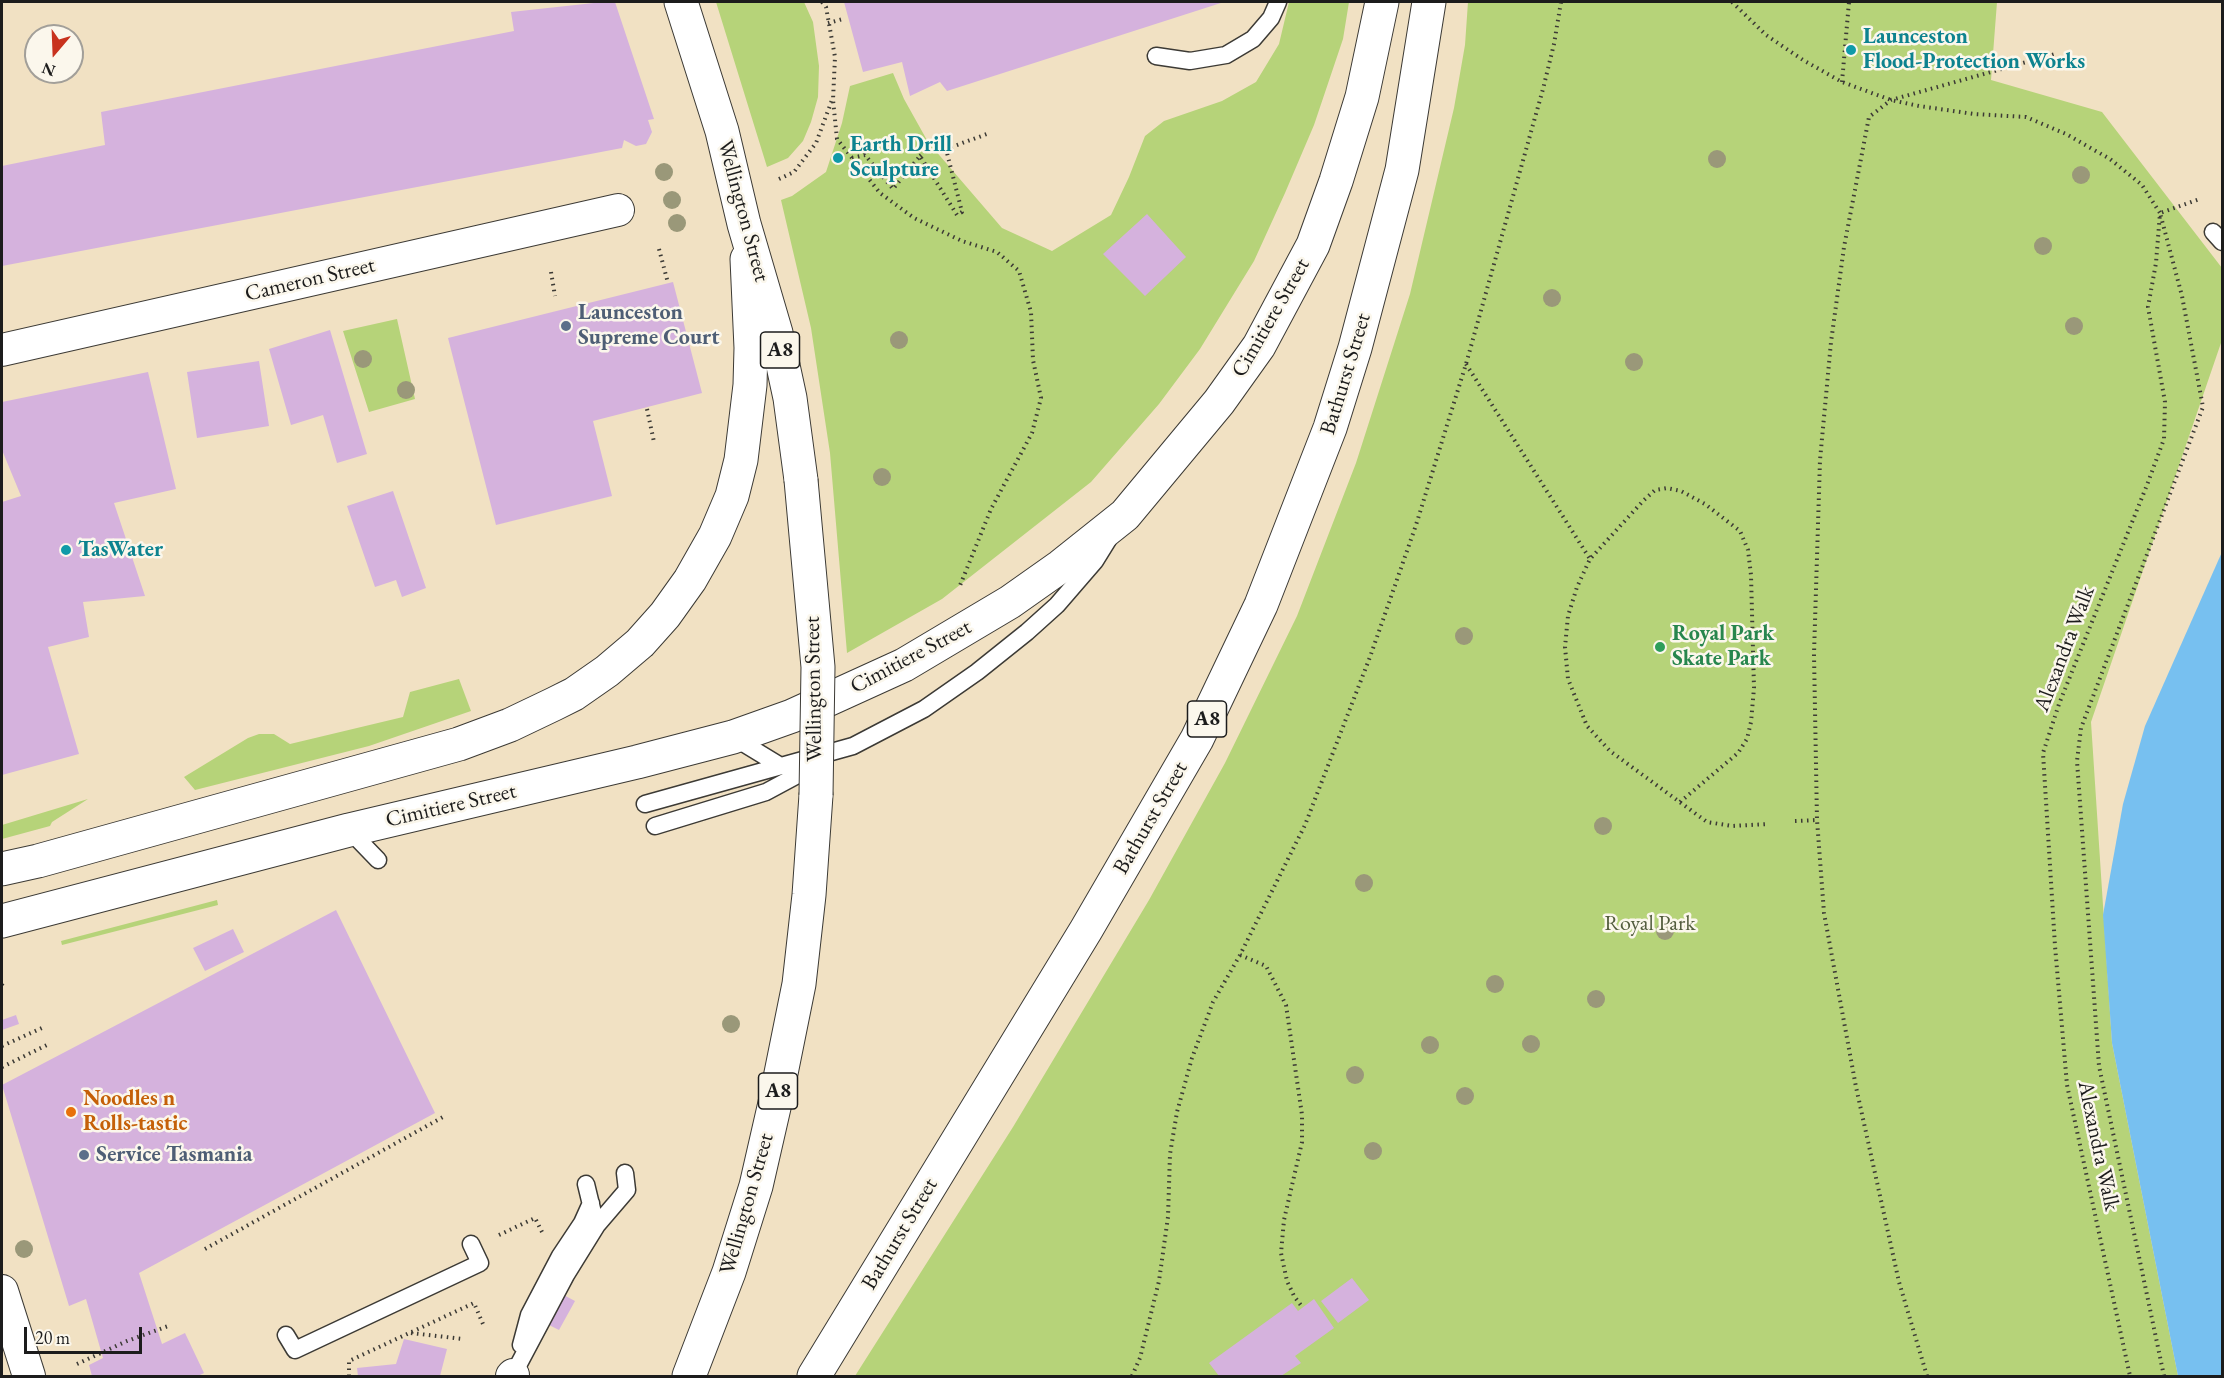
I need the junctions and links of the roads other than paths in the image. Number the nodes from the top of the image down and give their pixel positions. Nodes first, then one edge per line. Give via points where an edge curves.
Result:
1 (681, 2) edge
2 (1278, 2) edge
3 (1382, 2) edge
4 (1429, 2) edge
5 (1156, 56) dead end
6 (618, 210) dead end
7 (744, 224) junction
8 (2, 350) edge
9 (1125, 515) junction
10 (733, 737) junction
11 (853, 746) junction
12 (779, 765) junction
13 (645, 804) dead end
14 (655, 826) dead end
15 (349, 830) junction
16 (378, 860) dead end
17 (2, 869) edge
18 (2, 921) edge
19 (625, 1173) dead end
20 (586, 1184) dead end
21 (627, 1190) junction
22 (591, 1203) junction
23 (597, 1225) junction
24 (471, 1244) dead end
25 (2, 1291) edge
26 (286, 1335) dead end
27 (512, 1376) edge
28 (29, 1377) edge
29 (689, 1377) edge
30 (814, 1377) edge

1 - 7 main road, Wellington Street / A8 via 722,132
2 - 5 lane via 1271,18 1253,39 1226,55 1190,61
3 - 9 main road, Cimitiere Street via 1362,97 1313,245 1259,346 1219,402
4 - 30 main road, Bathurst Street / A8 via 1402,170 1356,348 1330,428 1261,604 1197,739 1086,930
6 - 8 street, Cameron Street
7 - 17 main road via 750,289 750,376 741,460 732,496 690,580 640,643 574,694 459,744
7 - 29 main road, Wellington Street / A8, bridge via 776,333 801,480 818,667 816,795 799,984 775,1103 756,1186
9 - 10 main road, Cimitiere Street via 1010,602 904,665 792,716
9 - 11 lane via 1095,561 1027,632 924,709
10 - 12 lane
10 - 15 main road, Cimitiere Street
11 - 12 lane
11 - 14 lane via 766,792
12 - 13 lane
15 - 16 lane
15 - 18 main road, Cimitiere Street
19 - 21 lane
20 - 22 lane
21 - 23 lane
21 - 27 lane via 544,1340
22 - 23 lane
22 - 27 lane via 529,1315
23 - 27 lane
24 - 26 lane via 480,1263 295,1350
25 - 28 street

